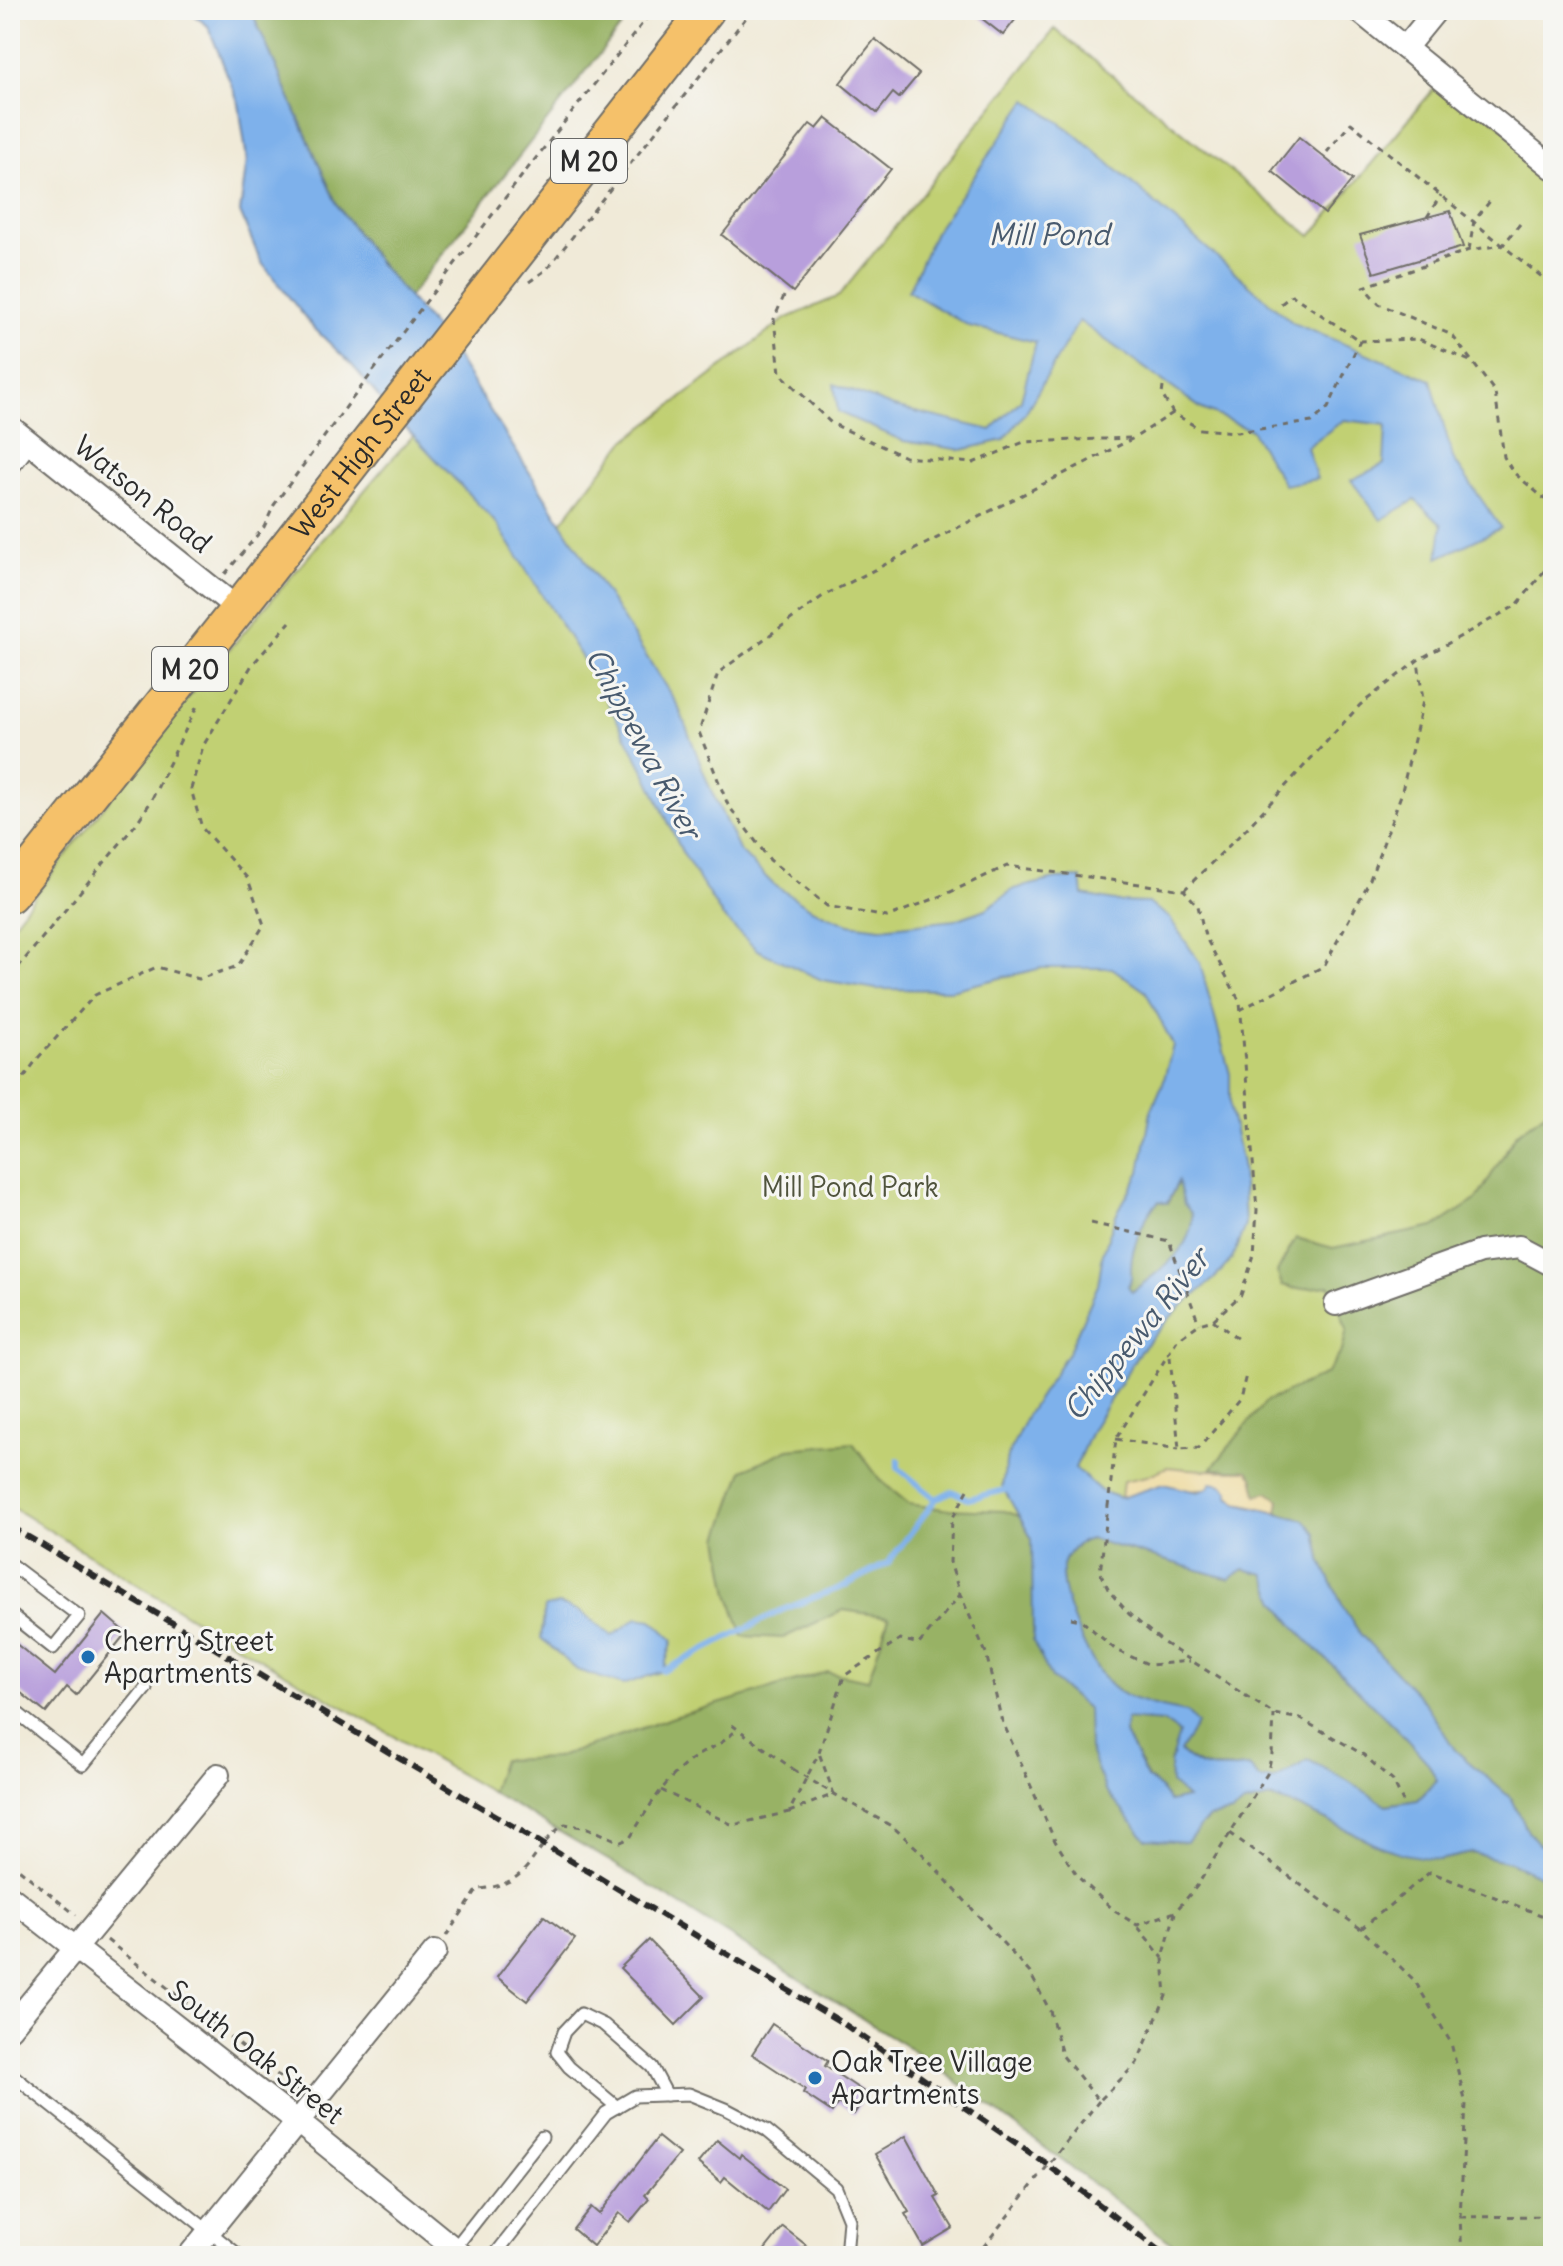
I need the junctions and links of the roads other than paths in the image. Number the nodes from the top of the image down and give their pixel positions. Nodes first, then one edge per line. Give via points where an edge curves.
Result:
1 (707, 10) edge
2 (1358, 10) edge
3 (1436, 10) edge
4 (1405, 48) junction
5 (1553, 168) edge
6 (19, 434) edge
7 (10, 463) edge
8 (238, 609) junction
9 (10, 895) edge
10 (1553, 1265) edge
11 (1336, 1304) dead end
12 (10, 1564) edge
13 (10, 1614) edge
14 (146, 1688) dead end
15 (10, 1707) edge
16 (218, 1775) dead end
17 (10, 1897) edge
18 (75, 1948) junction
19 (435, 1952) road end
20 (10, 2028) edge
21 (10, 2073) edge
22 (667, 2095) junction
23 (617, 2107) junction
24 (298, 2122) junction
25 (542, 2137) dead end
26 (209, 2231) junction
27 (458, 2252) edge
28 (189, 2256) edge
29 (240, 2256) edge
30 (494, 2256) edge
31 (846, 2256) edge

1 - 8 main road, West High Street / M 20
2 - 4 street
3 - 4 street
4 - 5 street
6 - 7 street
6 - 8 street, Watson Road
8 - 9 main road, West High Street / M 20
10 - 11 street via 1519,1247 1480,1252
12 - 13 lane via 79,1616 53,1648
14 - 15 lane via 83,1765
16 - 18 street
17 - 18 street, South Oak Street
18 - 20 street
18 - 24 street, South Oak Street
19 - 24 street
21 - 26 lane
22 - 23 lane via 635,2096
22 - 23 lane via 652,2067 604,2025 581,2014 564,2032 557,2052
22 - 31 lane via 689,2094 766,2130 836,2188 849,2220
23 - 30 lane via 606,2113
24 - 26 street
24 - 27 street, South Oak Street
25 - 27 lane
26 - 28 street
26 - 29 lane

